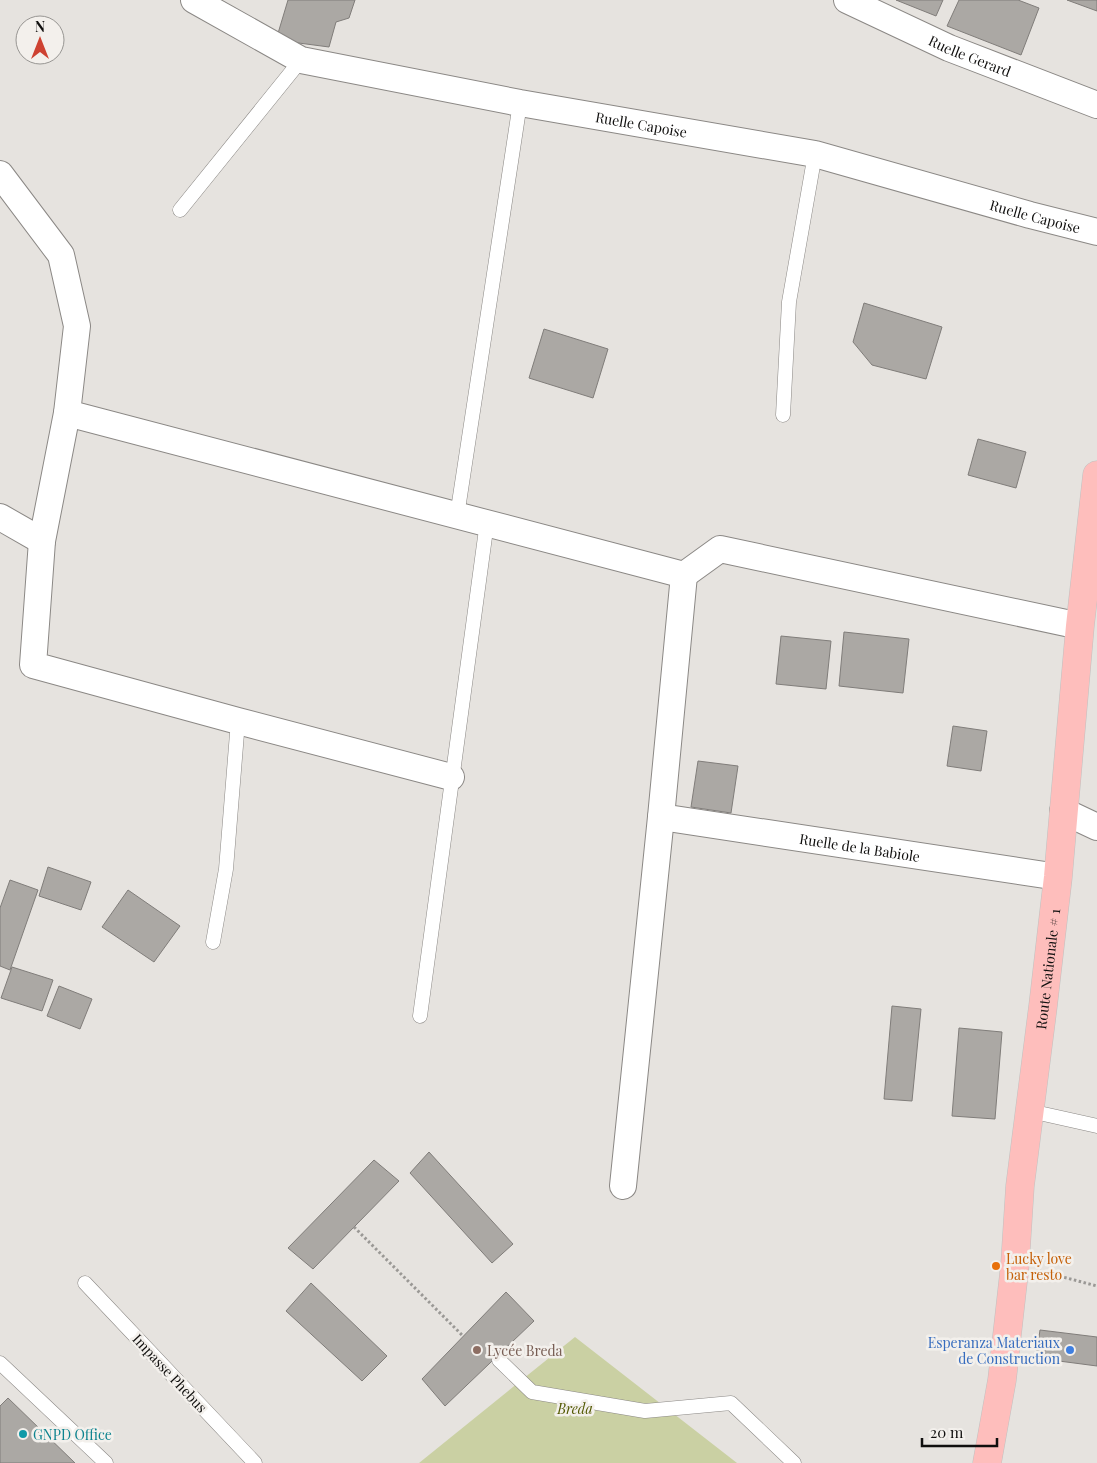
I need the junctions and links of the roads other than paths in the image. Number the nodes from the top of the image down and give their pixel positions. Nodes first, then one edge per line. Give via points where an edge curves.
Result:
1 (194, 0) edge
2 (847, 0) edge
3 (301, 60) junction
4 (520, 103) junction
5 (1097, 105) edge
6 (815, 154) junction
7 (0, 174) edge
8 (180, 210) dead end
9 (1097, 232) edge
10 (67, 413) junction
11 (783, 415) dead end
12 (1097, 475) edge
13 (457, 516) junction
14 (0, 517) edge
15 (487, 522) junction
16 (42, 541) junction
17 (684, 575) junction
18 (1080, 626) junction
19 (238, 721) junction
20 (451, 777) junction
21 (1063, 812) junction
22 (661, 817) junction
23 (1097, 827) edge
24 (1058, 877) junction
25 (213, 942) dead end
26 (420, 1016) dead end
27 (1030, 1111) junction
28 (1097, 1126) edge
29 (623, 1186) dead end
30 (85, 1283) dead end
31 (499, 1360) dead end
32 (0, 1363) edge
33 (106, 1463) edge
34 (256, 1463) edge
35 (794, 1463) edge
36 (987, 1463) edge

1 - 3 street, Ruelle Capoise
2 - 5 street, Ruelle Gerard via 949,48
3 - 4 street, Ruelle Capoise
3 - 8 lane
4 - 6 street, Ruelle Capoise
4 - 13 lane
6 - 9 street, Ruelle Capoise
6 - 11 lane via 789,302
7 - 10 street via 61,255 77,326
10 - 13 street
10 - 16 street
12 - 18 main road, Route Nationale # 1
13 - 15 street
14 - 16 street
15 - 17 street
15 - 20 lane
16 - 19 street via 33,665
17 - 18 street via 720,549
17 - 22 street
18 - 21 main road, Route Nationale # 1
19 - 20 street
19 - 25 lane via 226,868
20 - 26 lane
21 - 23 street
21 - 24 main road, Route Nationale # 1
22 - 24 street, Ruelle de la Babiole
22 - 29 street
24 - 27 main road, Route Nationale # 1
27 - 28 lane
27 - 36 main road, Route Nationale # 1 via 1002,1380
30 - 34 lane, Impasse Phebus
31 - 35 lane via 532,1392 645,1410 731,1404
32 - 33 lane

